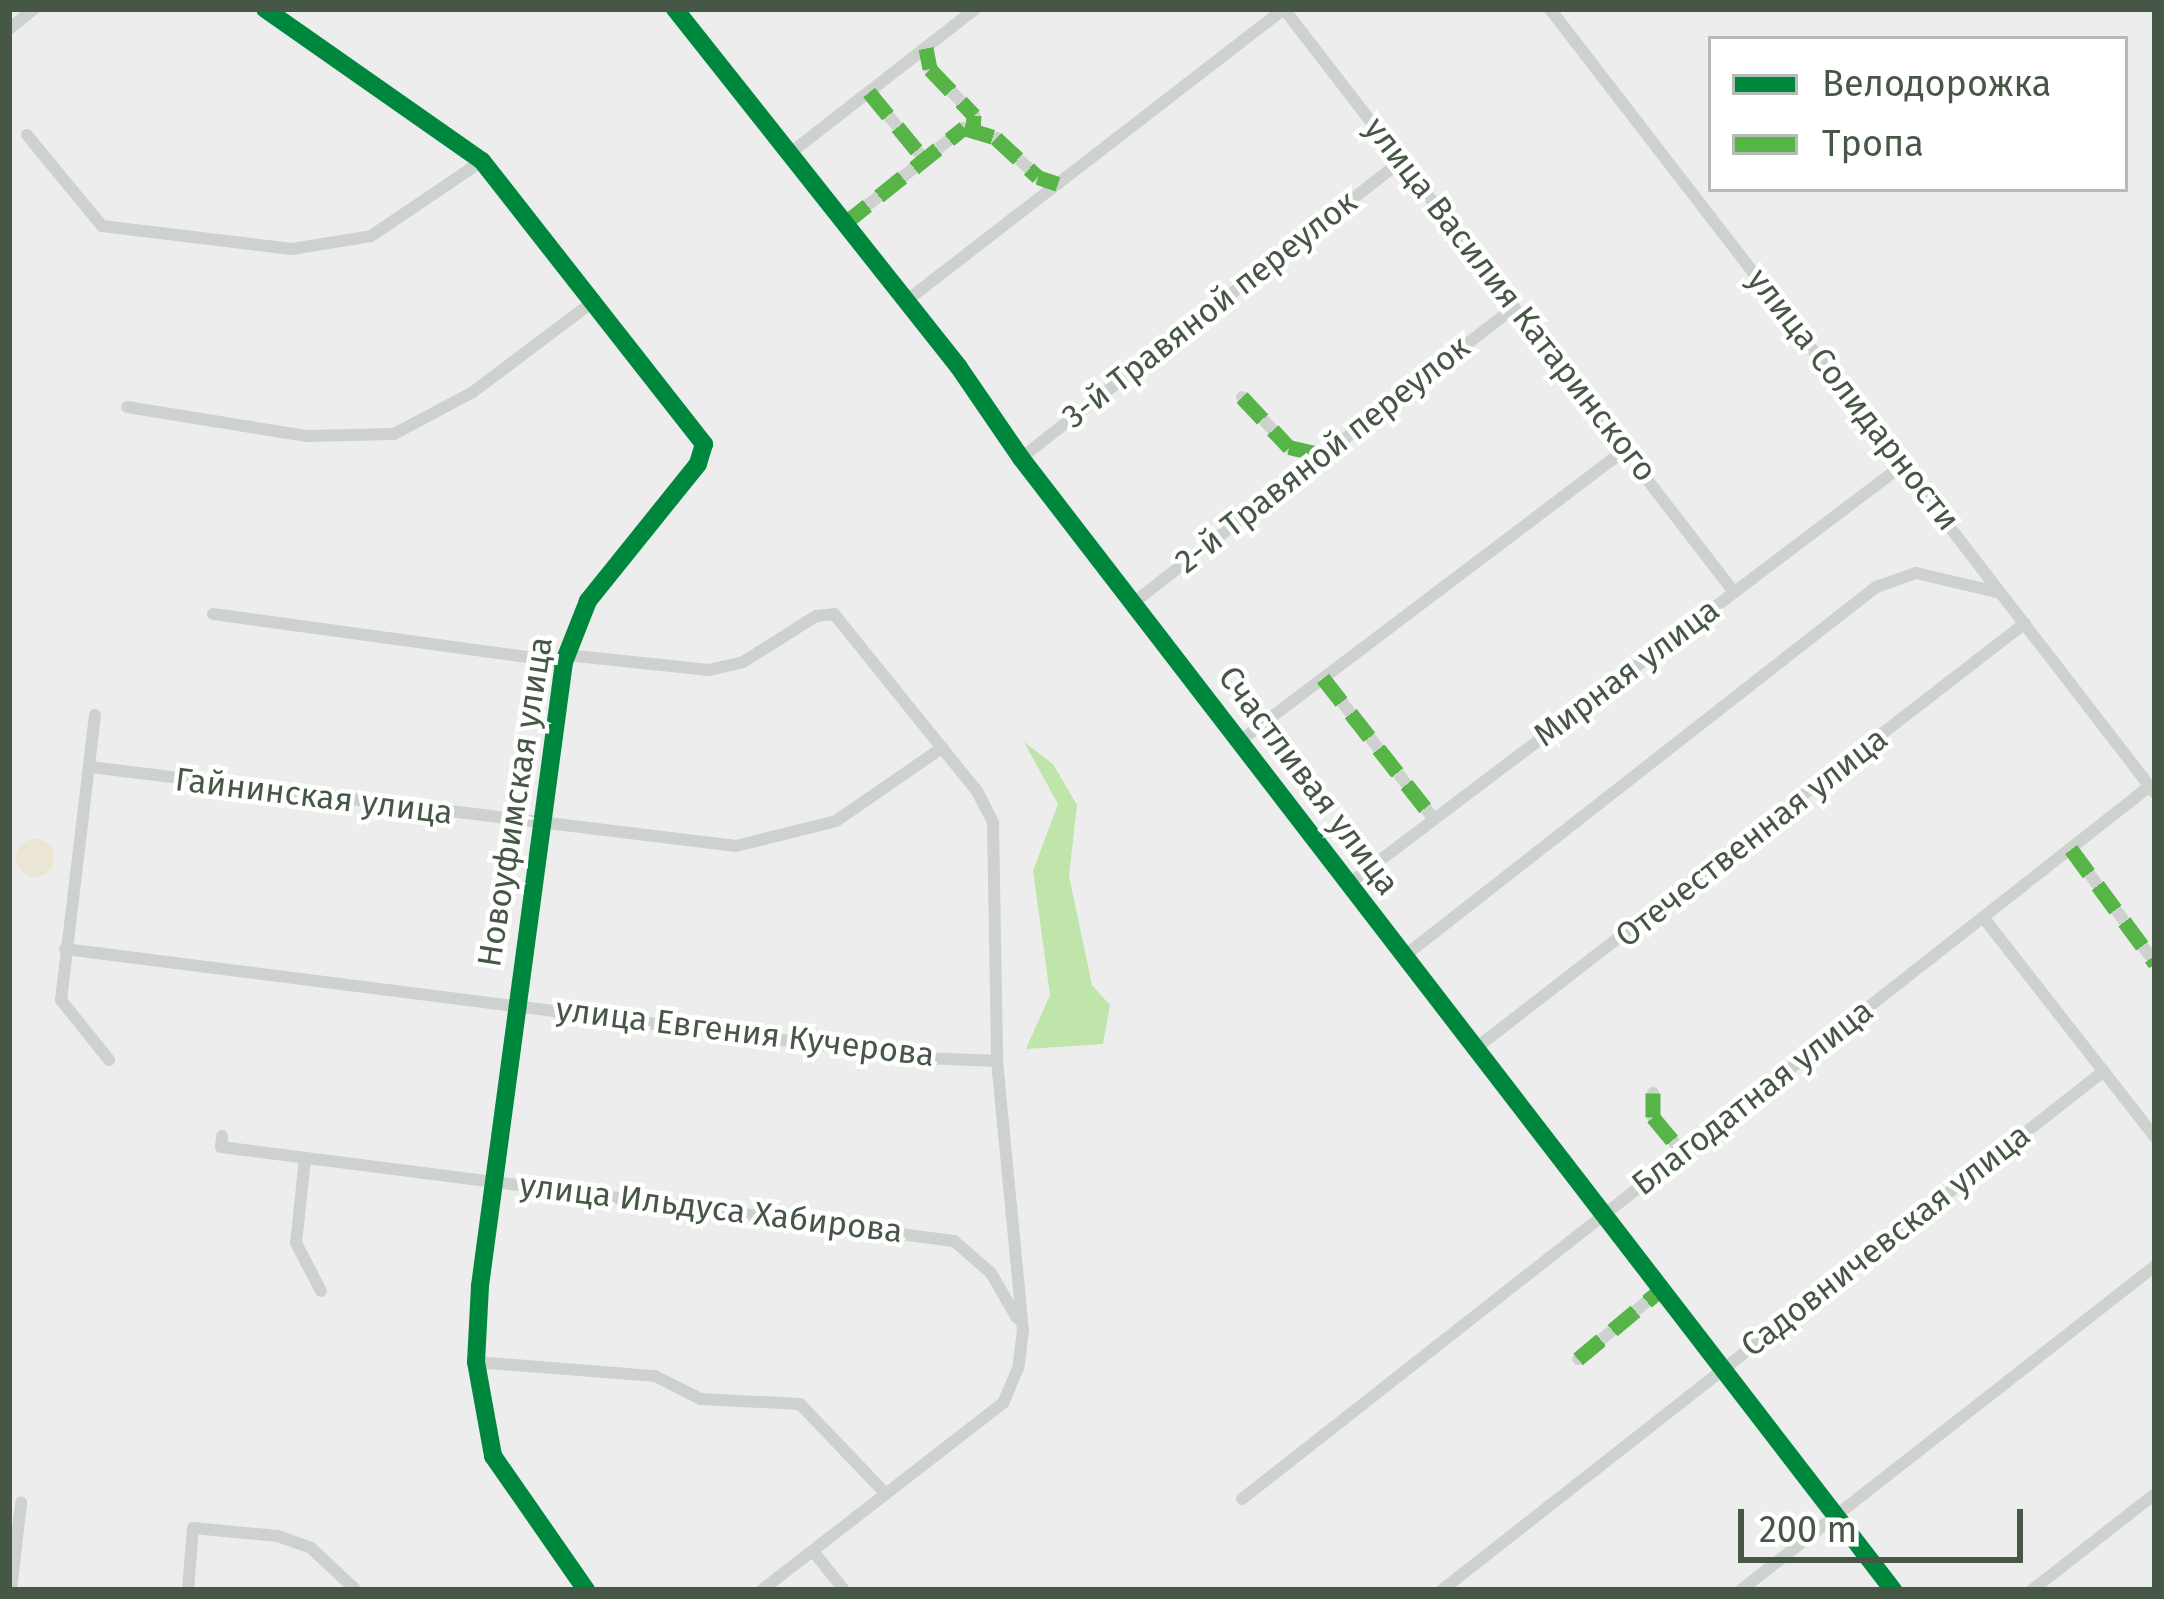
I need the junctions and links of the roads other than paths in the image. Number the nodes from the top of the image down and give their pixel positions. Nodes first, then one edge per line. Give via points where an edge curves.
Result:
1 (34, 9) edge
2 (265, 9) edge
3 (675, 9) edge
4 (975, 9) edge
5 (1284, 9) edge
6 (1550, 9) edge
7 (9, 28) edge
8 (926, 48) junction
9 (868, 92) junction
10 (974, 129) junction
11 (27, 135) dead end
12 (789, 154) junction
13 (924, 159) junction
14 (482, 160) junction
15 (1400, 162) junction
16 (1058, 184) junction
17 (844, 224) junction
18 (595, 300) junction
19 (906, 301) junction
20 (1513, 308) junction
21 (1242, 398) dead end
22 (127, 407) dead end
23 (1625, 450) junction
24 (1324, 454) junction
25 (1021, 458) junction
26 (1904, 464) junction
27 (1734, 592) junction
28 (2001, 593) junction
29 (1133, 603) junction
30 (213, 614) dead end
31 (2025, 623) junction
32 (565, 659) junction
33 (1323, 678) junction
34 (95, 716) dead end
35 (1240, 741) junction
36 (942, 748) junction
37 (89, 767) junction
38 (2152, 790) edge
39 (1434, 819) junction
40 (539, 825) junction
41 (2071, 849) junction
42 (1350, 883) junction
43 (1983, 917) junction
44 (64, 949) junction
45 (1403, 957) junction
46 (2155, 963) edge
47 (514, 1004) junction
48 (1476, 1048) junction
49 (109, 1060) dead end
50 (997, 1060) junction
51 (2104, 1072) junction
52 (1653, 1093) dead end
53 (222, 1136) dead end
54 (2155, 1137) edge
55 (1683, 1153) junction
56 (305, 1158) junction
57 (492, 1182) junction
58 (1607, 1213) junction
59 (2155, 1266) edge
60 (1663, 1288) junction
61 (321, 1291) dead end
62 (1023, 1330) junction
63 (1578, 1359) dead end
64 (476, 1362) junction
65 (1723, 1369) junction
66 (886, 1494) junction
67 (2155, 1494) edge
68 (1242, 1499) dead end
69 (21, 1503) dead end
70 (1834, 1512) junction
71 (813, 1551) junction
72 (11, 1590) edge
73 (188, 1590) edge
74 (356, 1590) edge
75 (586, 1590) edge
76 (762, 1590) edge
77 (844, 1590) edge
78 (1442, 1590) edge
79 (1741, 1590) edge
80 (1893, 1590) edge
81 (2032, 1590) edge

1 - 7 street
2 - 14 street, Новоуфимская улица
3 - 12 street, Счастливая улица
4 - 8 street
5 - 15 street, улица Василия Катаринского
5 - 16 street
6 - 26 street, улица Солидарности
8 - 9 street
8 - 10 street via 930,69 974,115
9 - 12 street
9 - 13 street
10 - 13 street
10 - 16 street
11 - 14 street via 102,226 292,249 371,236
12 - 17 street, Счастливая улица
13 - 17 street
14 - 18 street, Новоуфимская улица
15 - 20 street, улица Василия Катаринского
15 - 25 street, 3-й Травяной переулок
16 - 19 street
17 - 19 street, Счастливая улица
18 - 22 street via 473,392 394,434 306,436
18 - 32 street, Новоуфимская улица via 704,444 698,464 588,601
19 - 25 street, Счастливая улица
20 - 23 street, улица Василия Катаринского
20 - 24 street, 2-й Травяной переулок
21 - 24 street via 1289,447
23 - 27 street, улица Василия Катаринского
23 - 33 street
24 - 29 street, 2-й Травяной переулок
25 - 29 street, Счастливая улица
26 - 27 street, Мирная улица
26 - 28 street, улица Солидарности
27 - 39 street, Мирная улица
28 - 31 street, улица Солидарности
28 - 45 street via 1916,573 1876,587
29 - 35 street, Счастливая улица
30 - 32 street
31 - 38 street, улица Солидарности
31 - 48 street, Отечественная улица via 1504,1034
32 - 36 street via 709,670 743,662 816,616 834,614
32 - 40 street, Новоуфимская улица
33 - 35 street
33 - 39 street
34 - 37 street
35 - 42 street, Счастливая улица
36 - 40 street, Гайнинская улица via 836,821 793,837 694,844
36 - 50 street via 993,823
37 - 40 street, Гайнинская улица
37 - 44 street
38 - 41 street, Благодатная улица
39 - 42 street, Мирная улица
40 - 47 street, Новоуфимская улица
41 - 43 street, Благодатная улица
41 - 46 street
42 - 45 street, Счастливая улица
43 - 51 street
43 - 55 street, Благодатная улица
44 - 47 street, улица Евгения Кучерова
44 - 49 street via 61,1000
45 - 48 street, Счастливая улица
47 - 50 street, улица Евгения Кучерова via 924,1058
47 - 57 street, Новоуфимская улица
48 - 58 street, Счастливая улица
50 - 62 street
51 - 54 street
51 - 65 street, Садовничевская улица
52 - 55 street via 1653,1117
53 - 56 street, улица Ильдуса Хабирова via 221,1147
55 - 58 street, Благодатная улица
56 - 57 street, улица Ильдуса Хабирова
56 - 61 street via 296,1243
57 - 62 street, улица Ильдуса Хабирова via 954,1241 992,1273
57 - 64 street, Новоуфимская улица
58 - 60 street, Счастливая улица
58 - 68 street, Благодатная улица
59 - 70 street
60 - 63 street
60 - 65 street, Счастливая улица
62 - 66 street via 1003,1403
64 - 66 street via 655,1376 700,1399 800,1404
64 - 75 street, Новоуфимская улица via 493,1456
65 - 70 street, Счастливая улица
65 - 78 street, Садовничевская улица
66 - 71 street
67 - 81 street
69 - 72 street
70 - 79 street
70 - 80 street, Счастливая улица
71 - 76 street
71 - 77 street
73 - 74 street via 193,1528 278,1536 311,1549

